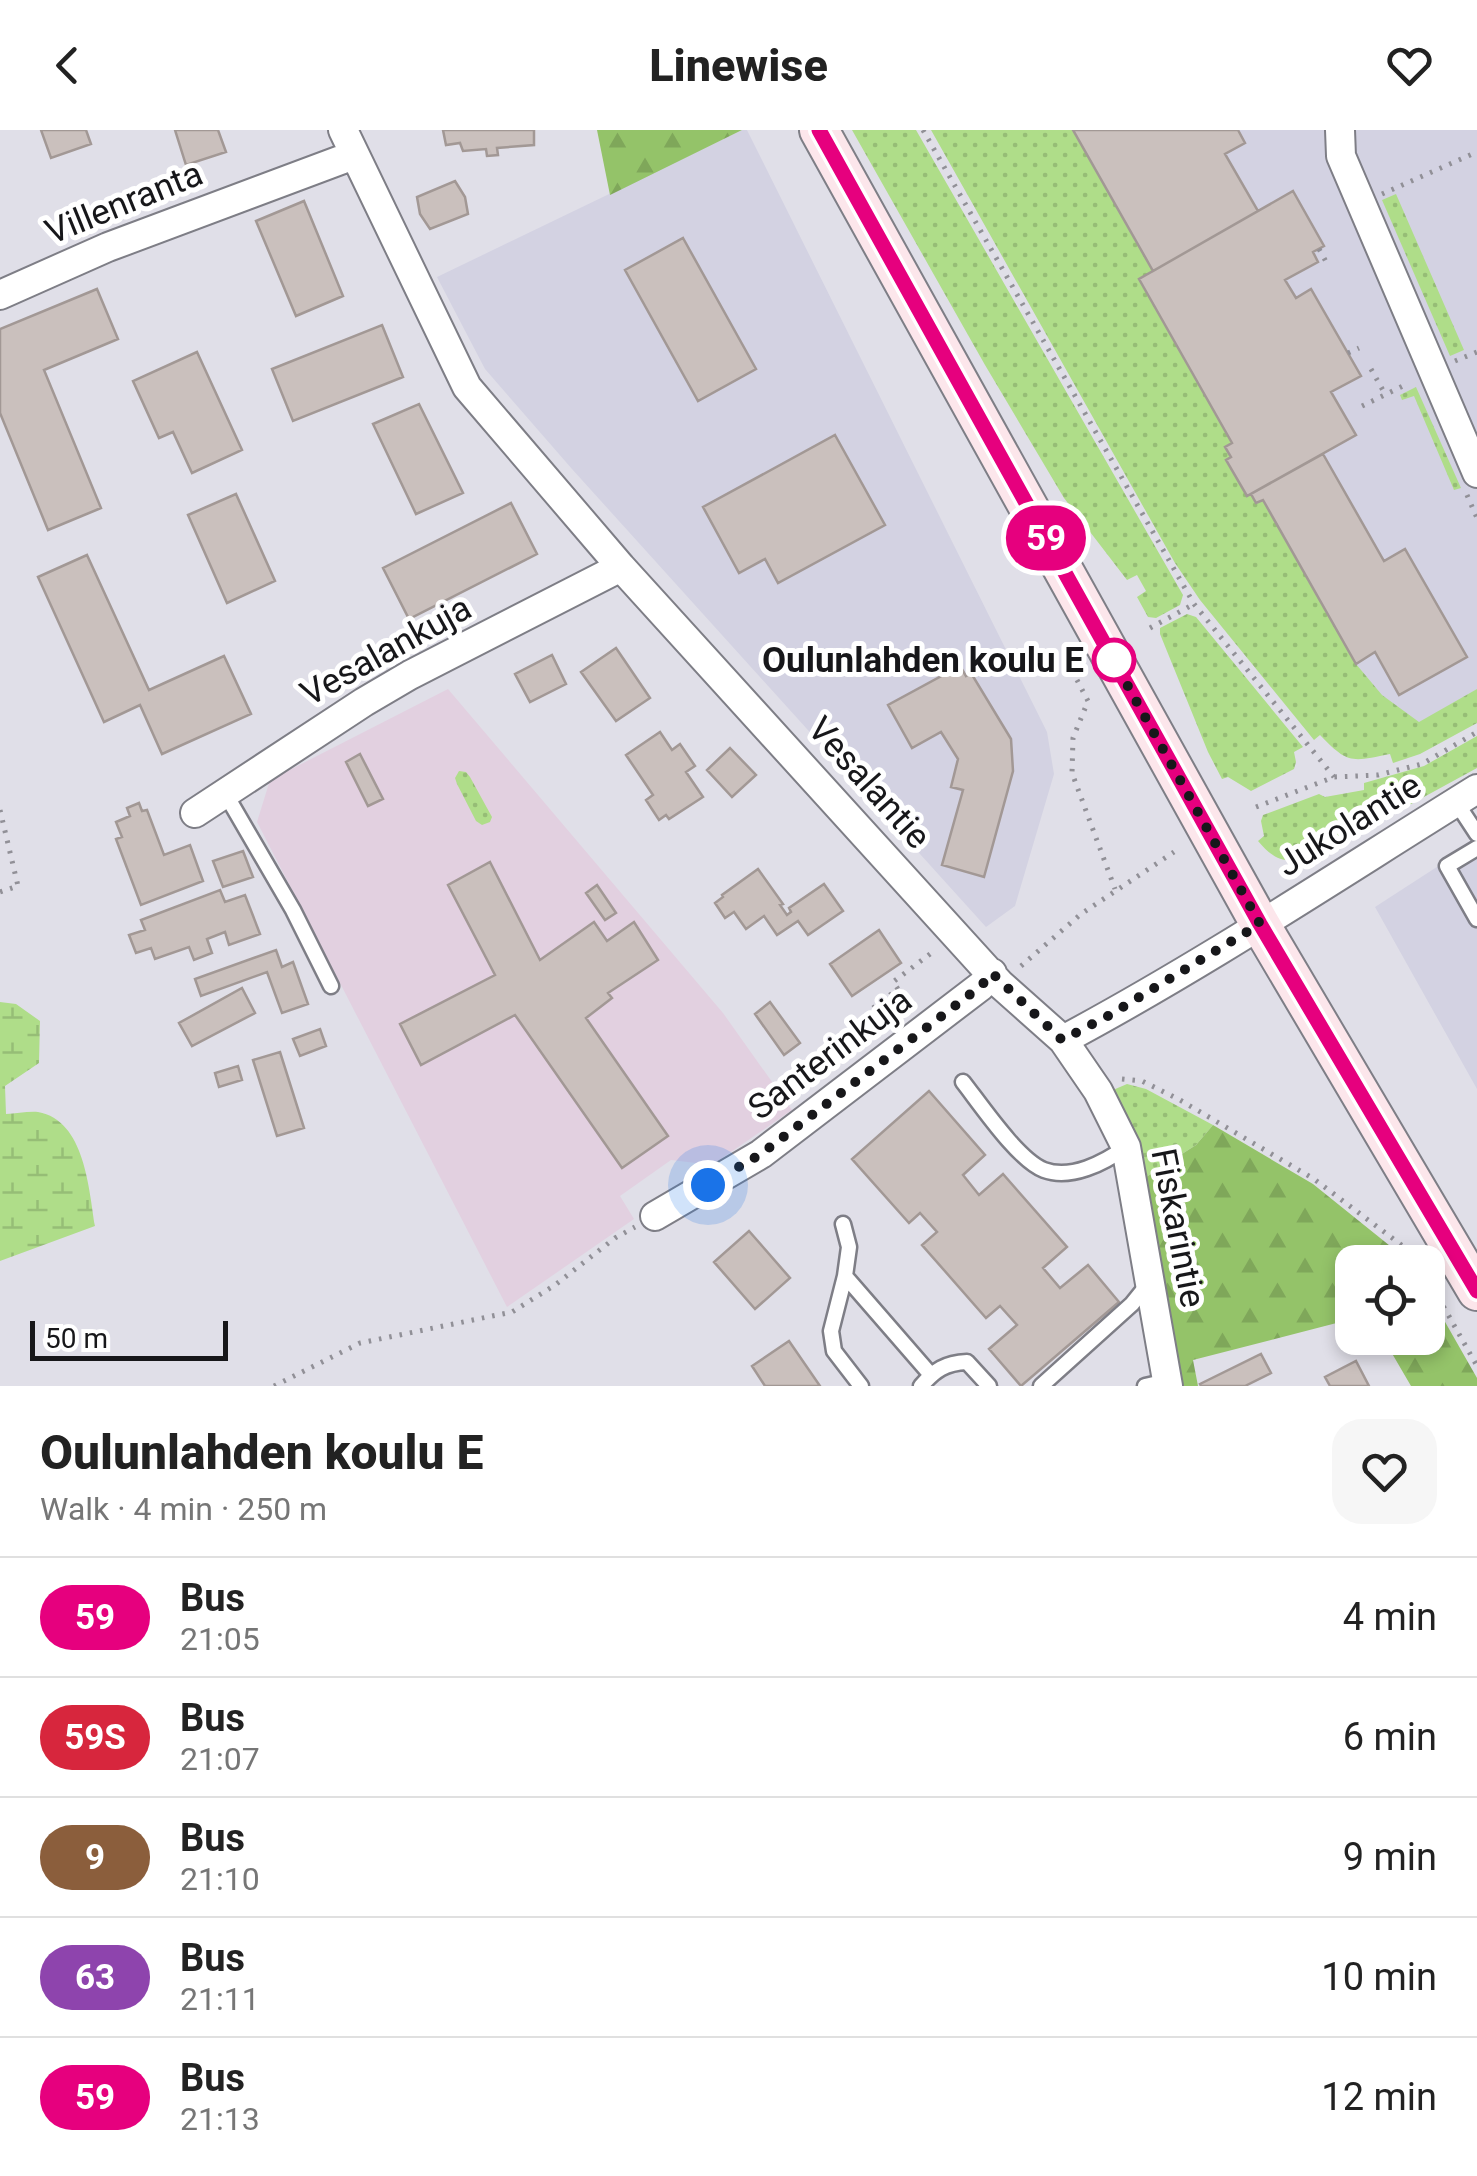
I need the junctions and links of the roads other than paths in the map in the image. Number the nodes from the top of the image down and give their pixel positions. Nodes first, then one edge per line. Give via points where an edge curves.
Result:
1 (819, 130) edge
2 (1340, 130) edge
3 (343, 150) edge
4 (0, 295) edge
5 (1477, 473) edge
6 (621, 568) junction
7 (225, 793) junction
8 (1467, 796) edge
9 (194, 813) dead end
10 (1477, 834) edge
11 (1477, 848) edge
12 (1477, 919) edge
13 (1260, 924) junction
14 (996, 978) junction
15 (332, 986) dead end
16 (1062, 1040) junction
17 (963, 1082) dead end
18 (1126, 1147) junction
19 (656, 1216) road end
20 (842, 1224) dead end
21 (844, 1276) junction
22 (1151, 1281) junction
23 (1477, 1291) edge
24 (926, 1380) edge
25 (1160, 1384) edge
26 (861, 1386) edge
27 (989, 1386) edge
28 (1041, 1386) edge

1 - 13 main road
2 - 5 street via 1341,156
3 - 4 street, Villenranta
3 - 6 street, Vesalantie via 466,387
6 - 7 street, Vesalankuja via 364,702
6 - 14 street, Vesalantie
7 - 9 street, Vesalankuja
7 - 15 lane
8 - 10 lane
8 - 13 street, Jukolantie
11 - 12 lane via 1447,866
13 - 16 street
13 - 23 main road
14 - 16 street, Vesalantie
14 - 19 street, Santerinkuja via 761,1154
16 - 18 street, Fiskarintie via 1098,1090
17 - 18 lane via 1025,1158 1046,1171 1106,1162
18 - 22 street, Fiskarintie
20 - 21 lane via 849,1247
21 - 24 lane
21 - 26 lane via 831,1331 834,1351
22 - 25 street, Fiskarintie
22 - 28 lane
24 - 27 lane via 950,1363 967,1362

